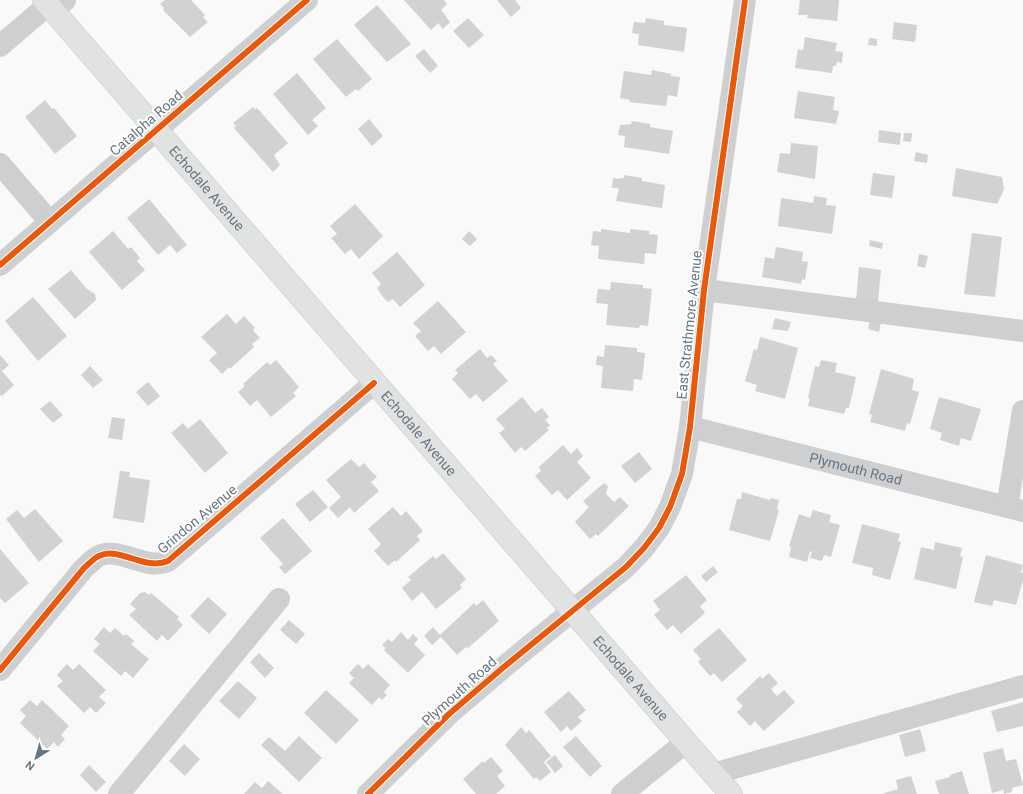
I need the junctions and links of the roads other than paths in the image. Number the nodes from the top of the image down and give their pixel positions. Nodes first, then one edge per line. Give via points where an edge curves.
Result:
1 (307, 0) edge
2 (744, 0) edge
3 (52, 4) edge
4 (0, 46) edge
5 (156, 131) junction
6 (0, 164) edge
7 (50, 222) junction
8 (0, 265) edge
9 (704, 290) junction
10 (1023, 331) edge
11 (374, 383) junction
12 (1023, 411) edge
13 (690, 427) junction
14 (1015, 509) edge
15 (279, 599) dead end
16 (573, 612) junction
17 (0, 670) edge
18 (1023, 686) edge
19 (686, 742) junction
20 (713, 774) junction
21 (119, 794) edge
22 (368, 794) edge
23 (622, 794) edge
24 (731, 794) edge

1 - 5 street, Catalpha Road
2 - 9 street, East Strathmore Avenue
3 - 4 street
3 - 5 main road, Echodale Avenue
5 - 7 street, Catalpha Road
5 - 11 main road, Echodale Avenue
6 - 7 street
7 - 8 street, Catalpha Road
9 - 10 street
9 - 13 street, East Strathmore Avenue
11 - 16 main road, Echodale Avenue
11 - 17 street, Grindon Avenue via 168,561 162,564 149,564 116,555 98,556 84,568
12 - 14 street
13 - 14 street, Plymouth Road
13 - 16 street, East Strathmore Avenue via 682,474 660,528 626,567
15 - 21 street
16 - 19 main road, Echodale Avenue
16 - 22 street, Plymouth Road via 449,714
18 - 20 street
19 - 20 main road, Echodale Avenue
19 - 23 street
20 - 24 main road, Echodale Avenue

